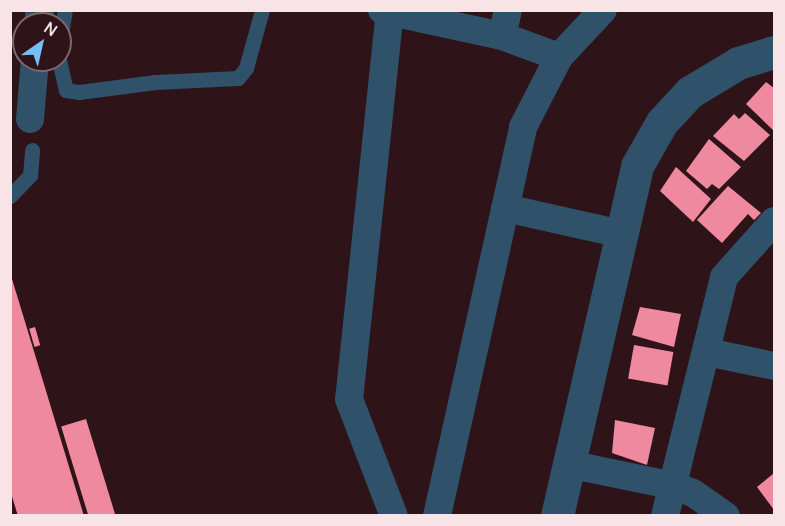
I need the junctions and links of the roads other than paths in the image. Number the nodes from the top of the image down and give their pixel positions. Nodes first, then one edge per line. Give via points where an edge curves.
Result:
1 (262, 10) edge
2 (603, 10) edge
3 (387, 11) edge
4 (505, 23) edge
5 (774, 52) edge
6 (559, 57) junction
7 (34, 72) edge
8 (60, 72) edge
9 (30, 118) dead end
10 (32, 150) dead end
11 (10, 196) edge
12 (505, 208) junction
13 (774, 221) edge
14 (621, 234) junction
15 (707, 352) junction
16 (774, 366) edge
17 (568, 464) junction
18 (674, 486) junction
19 (394, 516) edge
20 (437, 516) edge
21 (557, 516) edge
22 (664, 516) edge
23 (726, 516) edge

1 - 8 lane via 246,68 238,78 154,82 79,92 66,90
2 - 6 street
3 - 4 street
3 - 19 street via 349,399
4 - 6 street
5 - 14 street via 722,70 673,109 637,166
6 - 12 street via 523,128
7 - 9 street
10 - 11 lane via 30,175
12 - 14 street
12 - 20 street
13 - 15 street via 724,277
14 - 17 street
15 - 16 street
15 - 18 street
17 - 18 street
17 - 21 street
18 - 22 street
18 - 23 street via 693,493

